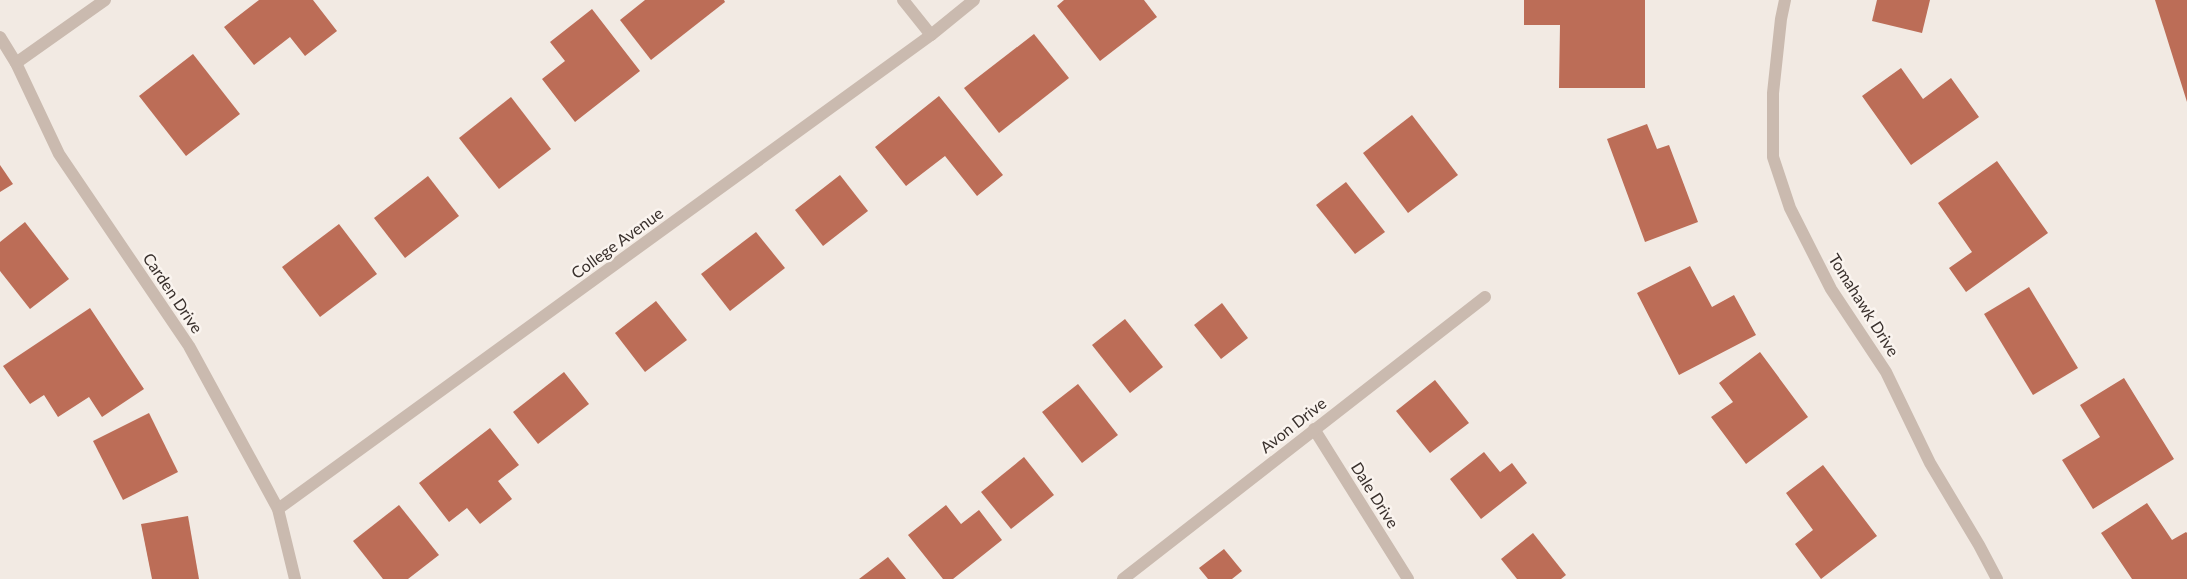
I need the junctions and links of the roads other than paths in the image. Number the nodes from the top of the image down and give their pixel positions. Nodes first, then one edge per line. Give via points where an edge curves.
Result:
1 (105, 0) edge
2 (904, 0) edge
3 (974, 0) edge
4 (1785, 0) edge
5 (931, 36) junction
6 (0, 37) edge
7 (16, 63) junction
8 (1484, 297) dead end
9 (1314, 429) junction
10 (278, 508) junction
11 (295, 579) edge
12 (1123, 579) edge
13 (1408, 579) edge
14 (1997, 579) edge

1 - 7 street
2 - 5 street
3 - 5 street, College Avenue
4 - 14 street, Tomahawk Drive via 1773,93 1773,157 1790,208 1831,289 1886,372 1930,463
5 - 10 street, College Avenue
6 - 7 street, Carden Drive
7 - 10 street, Carden Drive via 59,154 189,346
8 - 9 street, Avon Drive
9 - 12 street, Avon Drive
9 - 13 street, Dale Drive
10 - 11 street, Carden Drive

